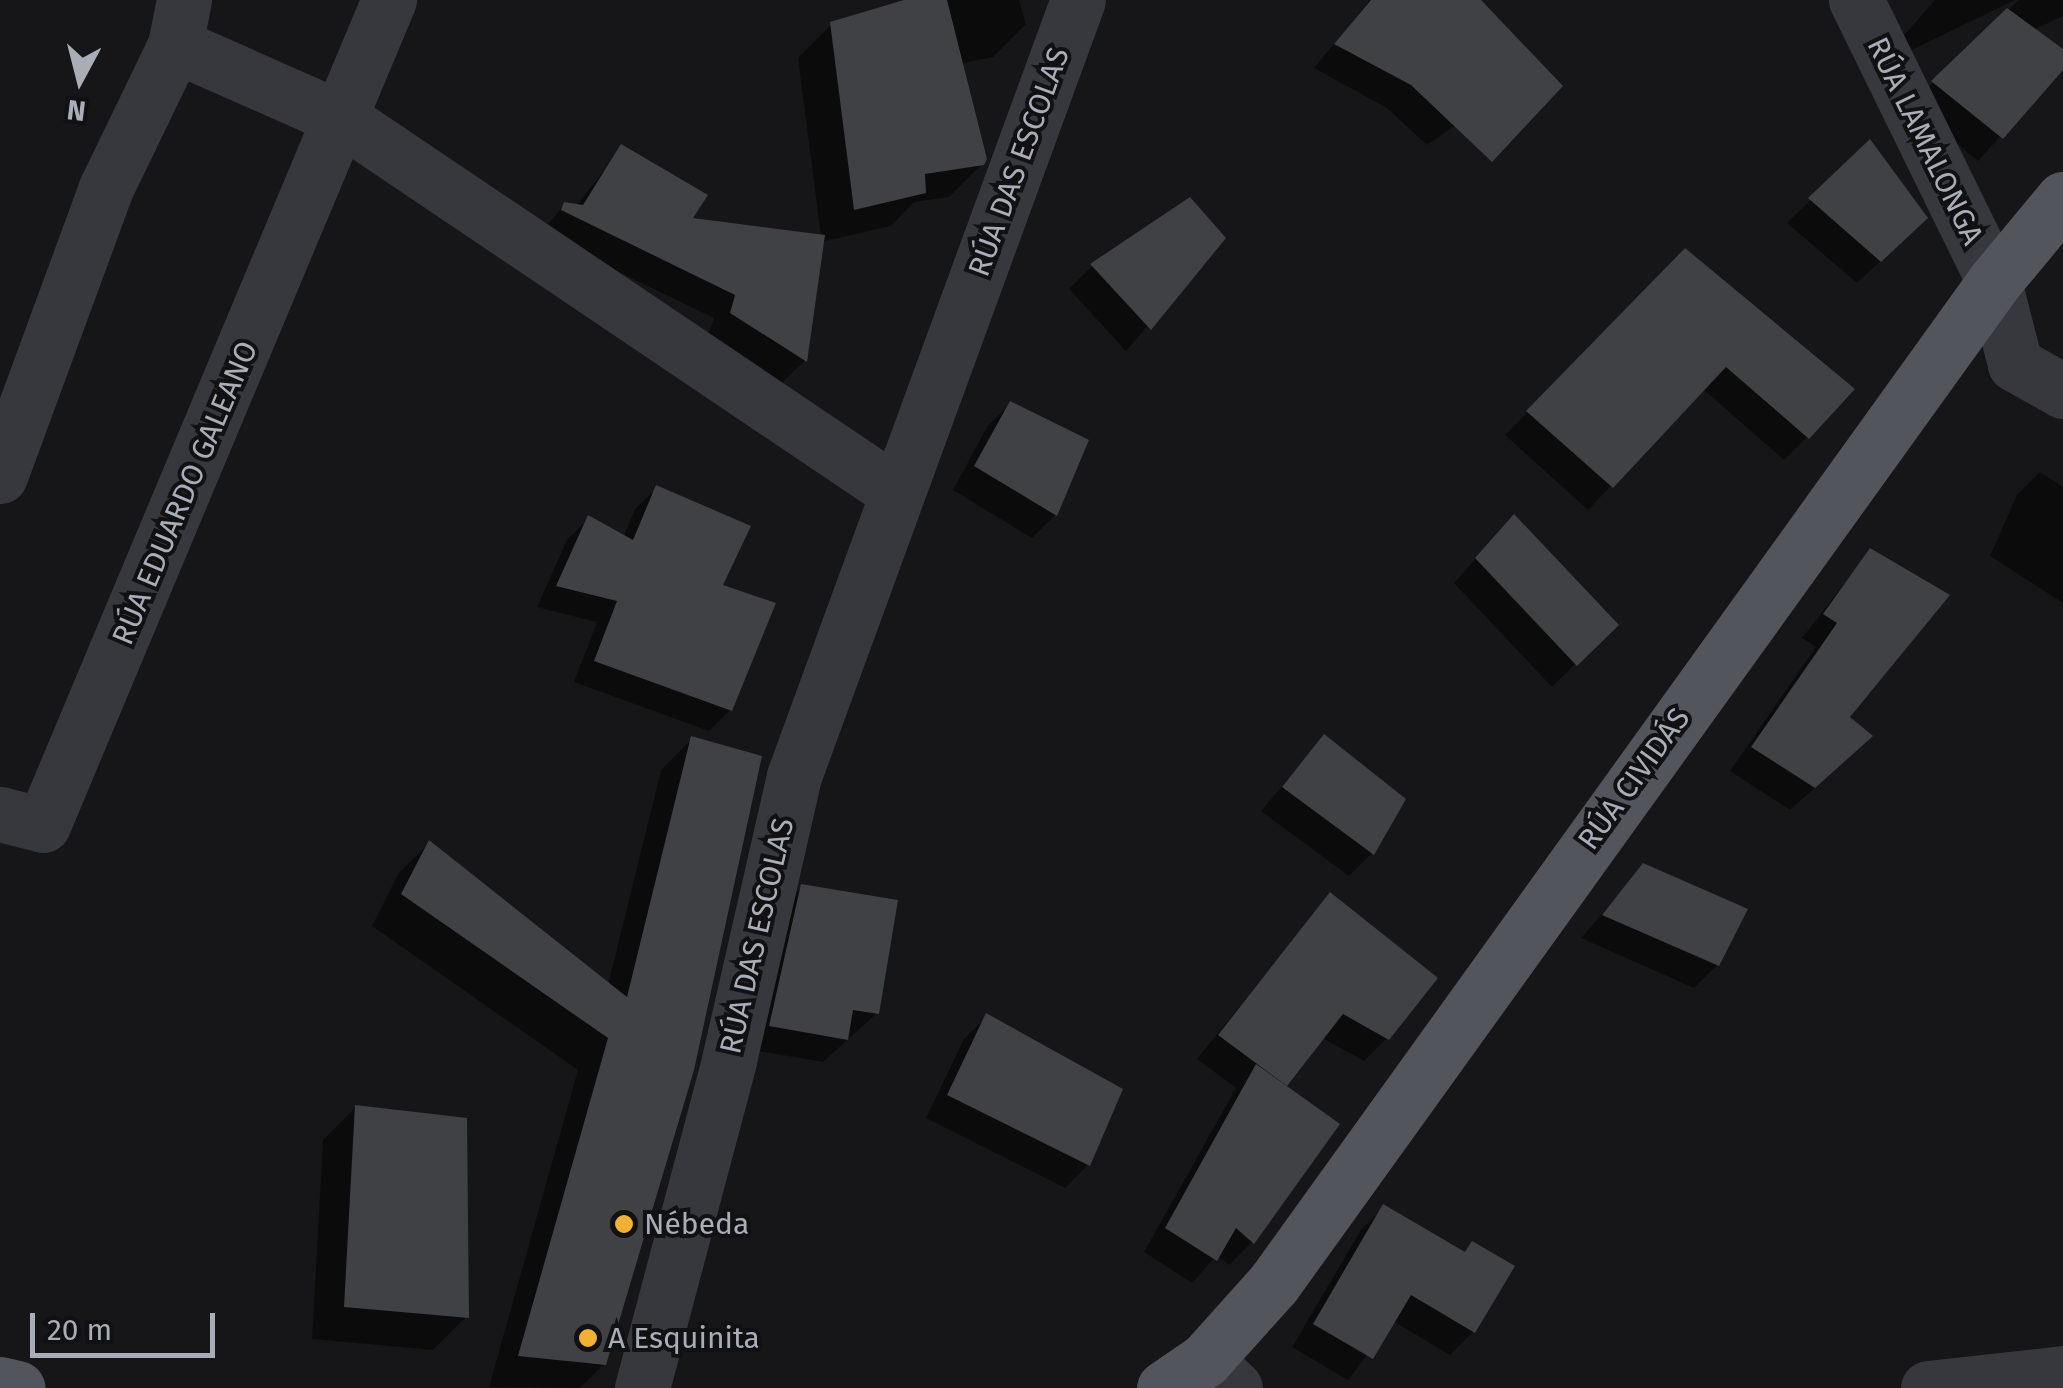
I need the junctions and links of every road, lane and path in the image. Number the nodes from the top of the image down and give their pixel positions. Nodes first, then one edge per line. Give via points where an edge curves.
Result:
1 (388, 0) edge
2 (1078, 0) edge
3 (1856, 0) edge
4 (180, 23) edge
5 (344, 120) junction
6 (2063, 199) edge
7 (1994, 282) junction
8 (2063, 391) edge
9 (0, 476) edge
10 (896, 492) junction
11 (0, 814) edge
12 (2063, 1373) edge
13 (1201, 1379) edge
14 (0, 1384) edge
15 (2008, 1384) edge
16 (18, 1388) edge
17 (642, 1388) edge
18 (1928, 1388) edge

1 - 5 street, RÚA EDUARDO GALEANO
2 - 10 street, RÚA DAS ESCOLAS
3 - 7 street, RÚA LAMALONGA
4 - 5 street
4 - 9 street via 105,190
5 - 10 street
5 - 11 street, RÚA EDUARDO GALEANO via 43,825
6 - 7 main road, RÚA CIVIDÁS
7 - 8 street, RÚA LAMALONGA via 2015,364
7 - 13 main road, RÚA CIVIDÁS
10 - 17 street, RÚA DAS ESCOLAS via 794,776 729,1060
12 - 15 street
14 - 16 main road
15 - 18 street

